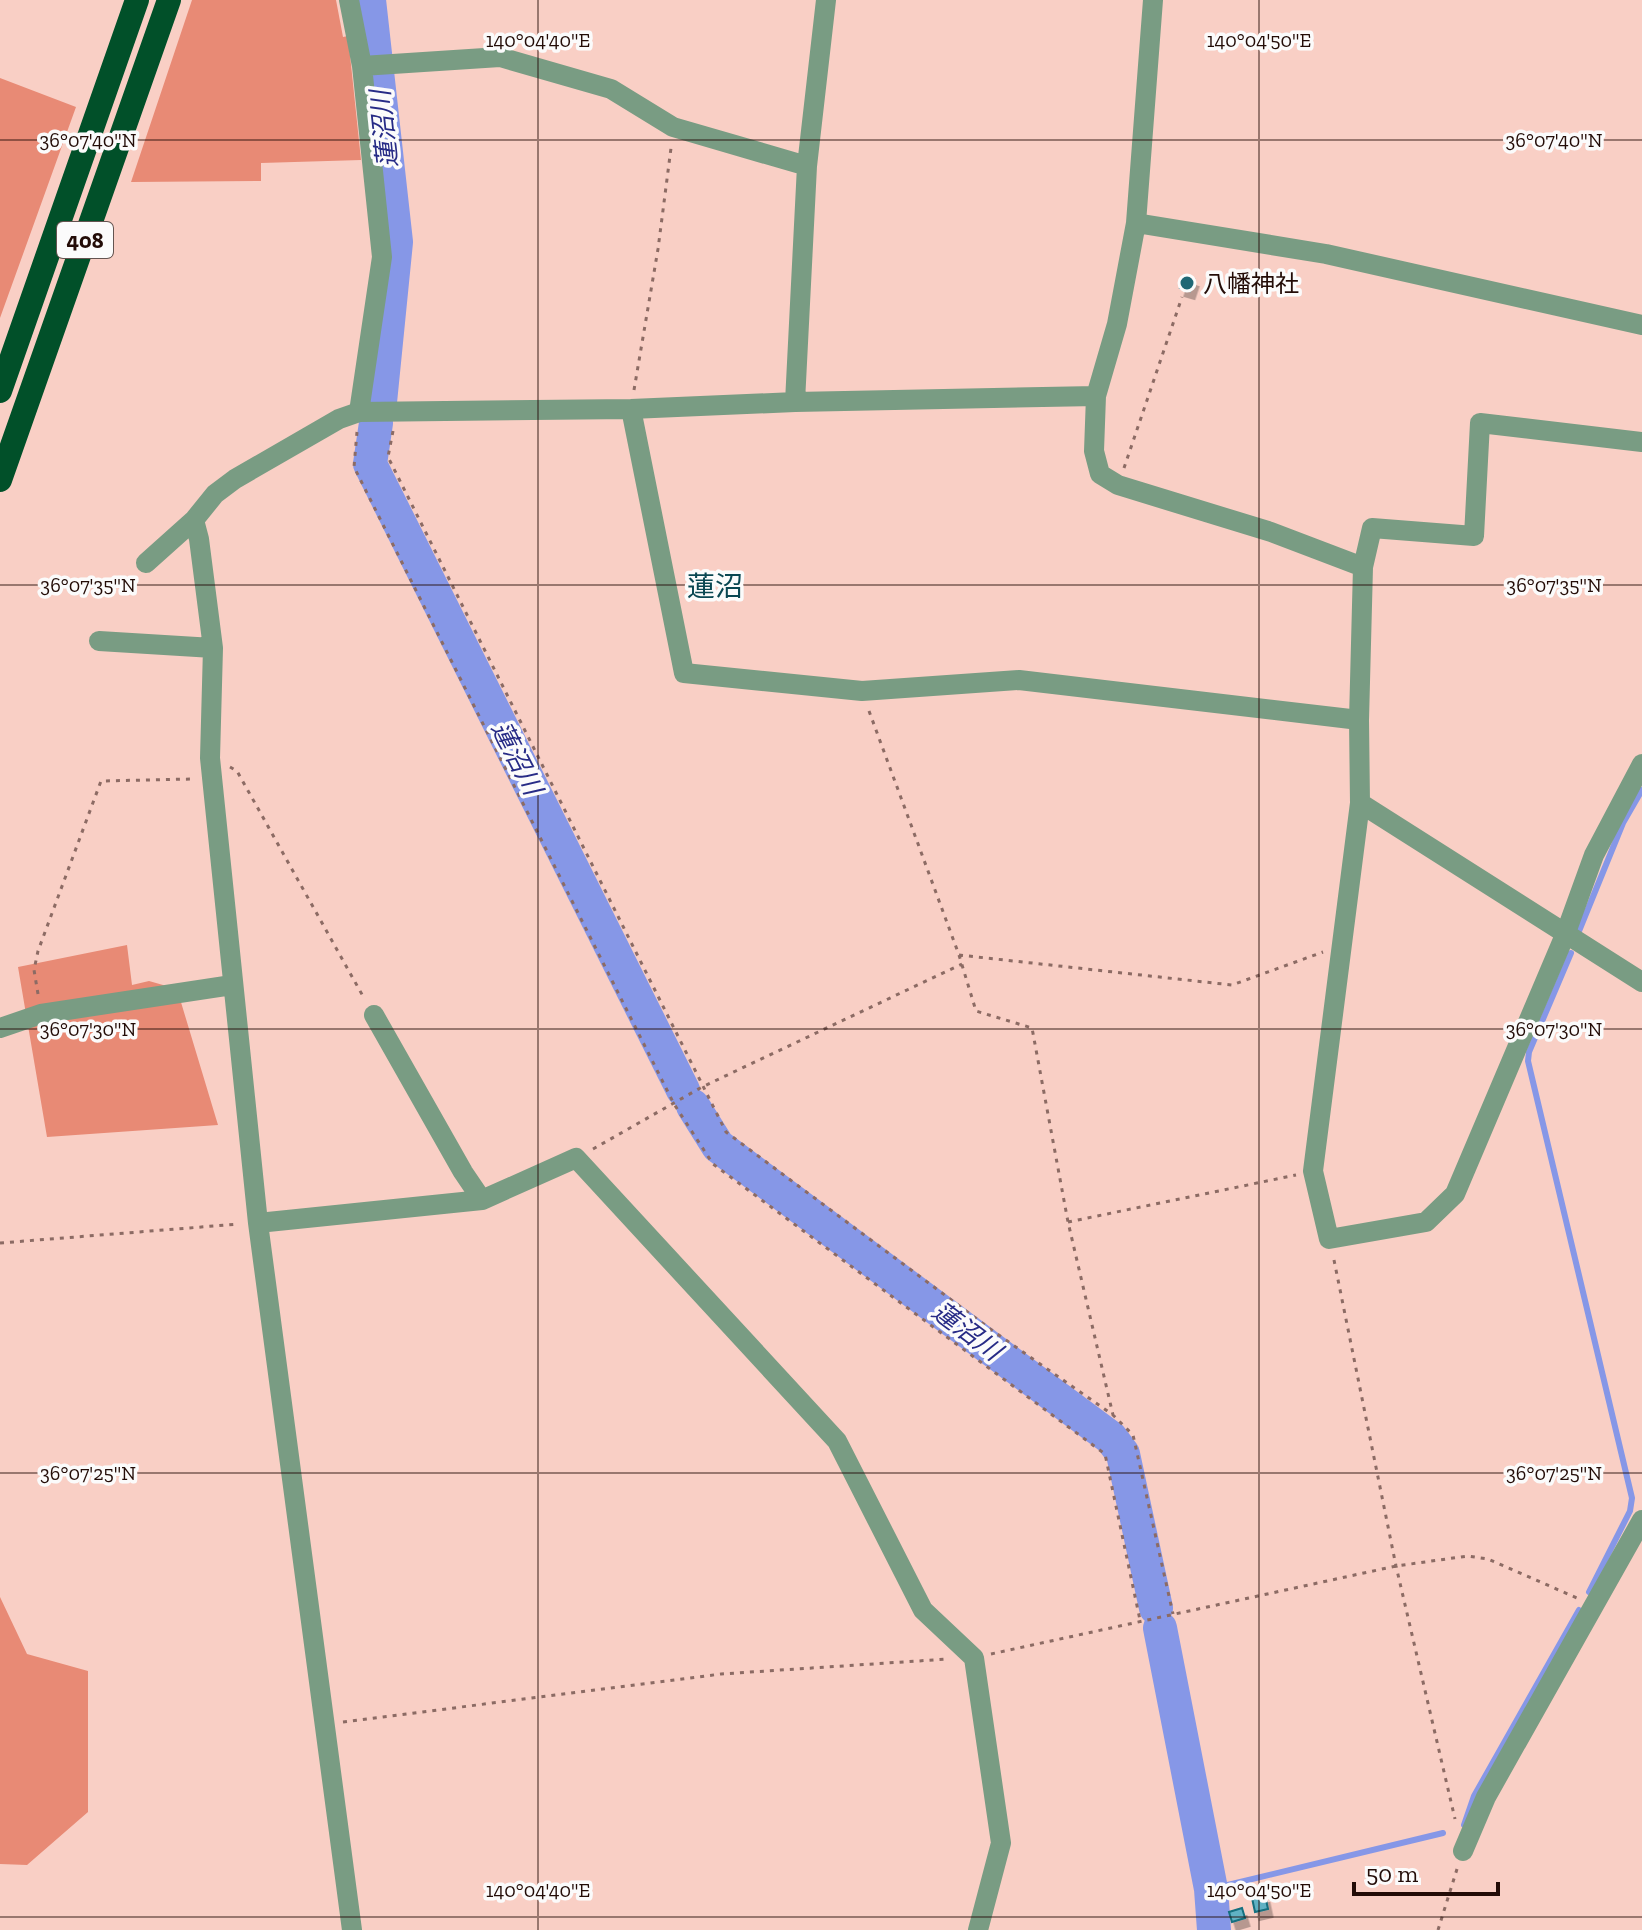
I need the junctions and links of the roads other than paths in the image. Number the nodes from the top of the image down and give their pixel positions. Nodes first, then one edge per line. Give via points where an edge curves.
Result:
1 (137, 0) edge
2 (169, 0) edge
3 (349, 0) edge
4 (826, 0) edge
5 (1153, 0) edge
6 (364, 66) junction
7 (807, 166) junction
8 (1136, 223) junction
9 (1642, 325) edge
10 (0, 391) edge
11 (1096, 396) junction
12 (795, 402) junction
13 (631, 409) junction
14 (359, 412) junction
15 (1642, 442) edge
16 (0, 480) edge
17 (194, 520) junction
18 (146, 563) dead end
19 (1363, 567) junction
20 (99, 641) dead end
21 (213, 648) junction
22 (1359, 720) junction
23 (1642, 764) edge
24 (1360, 803) junction
25 (1565, 935) junction
26 (1642, 982) edge
27 (232, 985) junction
28 (374, 1015) road end
29 (0, 1028) edge
30 (482, 1200) junction
31 (258, 1223) junction
32 (1642, 1520) edge
33 (1463, 1851) road end
34 (352, 1930) edge
35 (978, 1930) edge

1 - 10 highway, 408
2 - 16 highway, 408
3 - 6 street
4 - 7 street
5 - 8 street
6 - 7 street via 500,57 611,89 673,127
6 - 14 street via 382,257
7 - 12 street
8 - 9 street via 1326,254
8 - 11 street via 1117,324
11 - 12 street
11 - 19 street via 1094,451 1100,474 1118,485
12 - 13 street
13 - 14 street
13 - 22 street via 684,673 862,691 1019,680
14 - 17 street via 235,479
15 - 19 street via 1480,423 1474,536 1372,528
17 - 18 street
17 - 21 street
19 - 22 street
20 - 21 street
21 - 27 street via 210,758
22 - 24 street
23 - 25 street via 1594,855
24 - 25 street
24 - 25 street via 1313,1171 1329,1239 1426,1222 1455,1194
25 - 26 street
27 - 29 street via 41,1014
27 - 31 street
28 - 30 street
30 - 31 street
30 - 35 street via 576,1158 837,1441 923,1610 974,1658 1001,1843
31 - 34 street
32 - 33 street via 1486,1797

